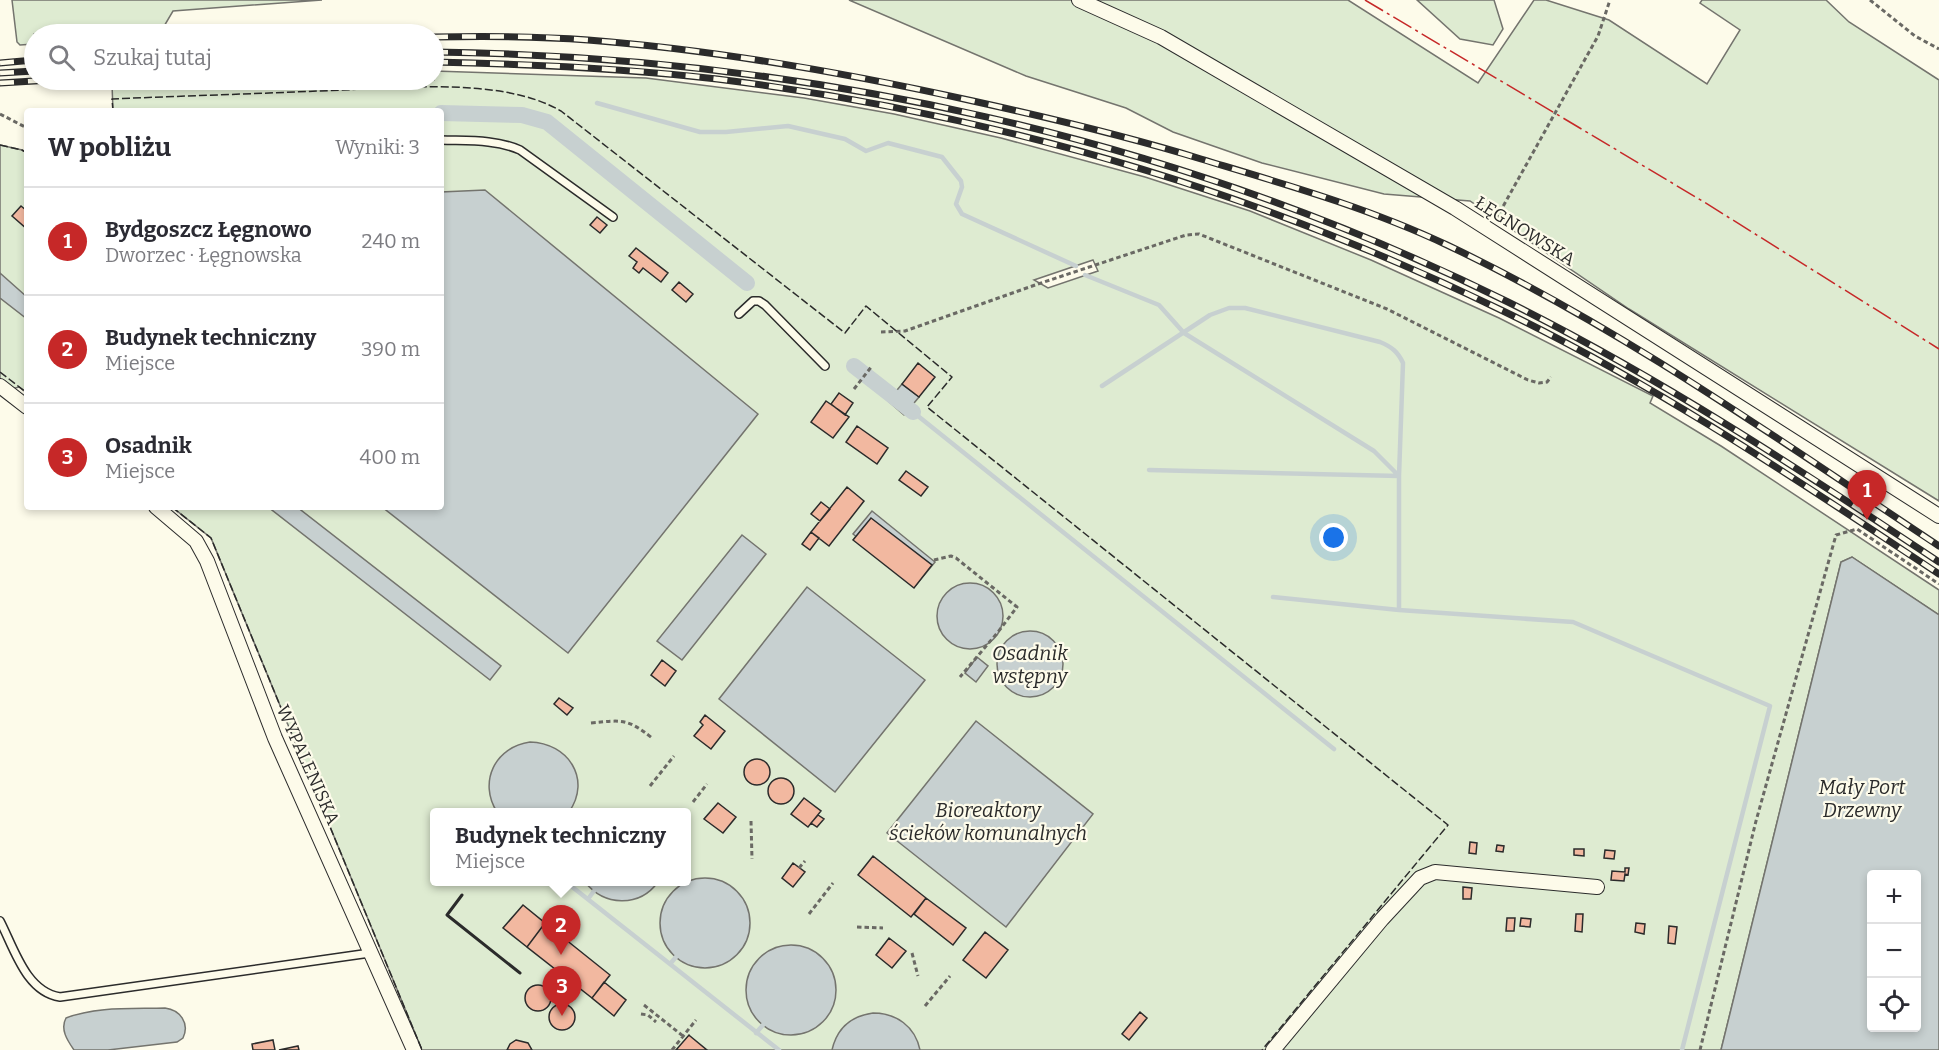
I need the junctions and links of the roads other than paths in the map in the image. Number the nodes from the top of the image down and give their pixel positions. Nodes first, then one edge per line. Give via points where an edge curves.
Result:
1 (1079, 0) edge
2 (444, 140) edge
3 (613, 217) dead end
4 (739, 314) dead end
5 (825, 366) dead end
6 (0, 386) edge
7 (24, 405) edge
8 (160, 510) edge
9 (1939, 516) edge
10 (1597, 887) dead end
11 (0, 921) edge
12 (370, 953) junction
13 (414, 1050) edge
14 (1273, 1050) edge

1 - 9 street, ŁĘGNOWSKA via 1161,37 1490,230
2 - 3 lane via 484,141 520,150
4 - 5 lane via 753,301 765,304
6 - 7 street
8 - 12 street, WYPALENISKA via 196,541 207,561 275,738
10 - 14 street via 1435,872 1420,878
11 - 12 lane via 32,981 44,992 60,997
12 - 13 street, WYPALENISKA

